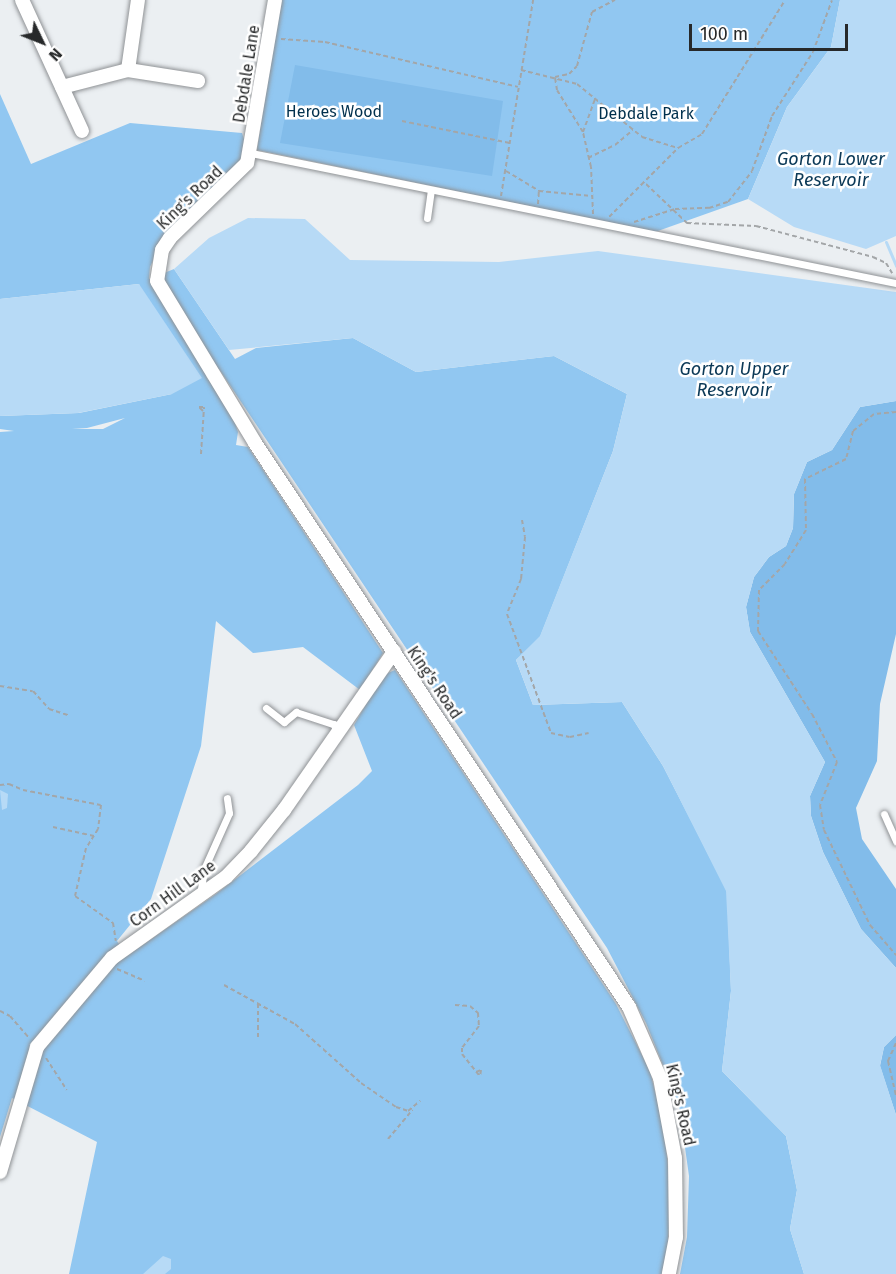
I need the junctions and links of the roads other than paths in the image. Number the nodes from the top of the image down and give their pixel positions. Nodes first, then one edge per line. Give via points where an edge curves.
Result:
1 (22, 0) edge
2 (138, 0) edge
3 (275, 0) edge
4 (128, 70) junction
5 (198, 81) dead end
6 (62, 87) junction
7 (82, 131) dead end
8 (251, 153) junction
9 (431, 191) junction
10 (428, 218) dead end
11 (895, 283) edge
12 (394, 652) junction
13 (266, 708) dead end
14 (337, 735) junction
15 (227, 798) dead end
16 (884, 814) dead end
17 (896, 841) edge
18 (200, 897) junction
19 (0, 1170) edge
20 (669, 1274) edge

1 - 6 street
2 - 4 street
3 - 8 street, Debdale Lane
4 - 5 street
4 - 6 street
6 - 7 street
8 - 9 lane
8 - 12 street, King's Road via 243,170 170,238 162,250 157,281 255,443
9 - 10 lane
9 - 11 lane via 591,219
12 - 14 street, Corn Hill Lane
12 - 20 street, King's Road via 629,1007 660,1078 675,1158 676,1237
13 - 14 lane via 284,723 296,712 334,724
14 - 18 street, Corn Hill Lane via 250,851
15 - 18 lane via 229,813 204,869
16 - 17 lane
18 - 19 street, Corn Hill Lane via 110,960 37,1047

